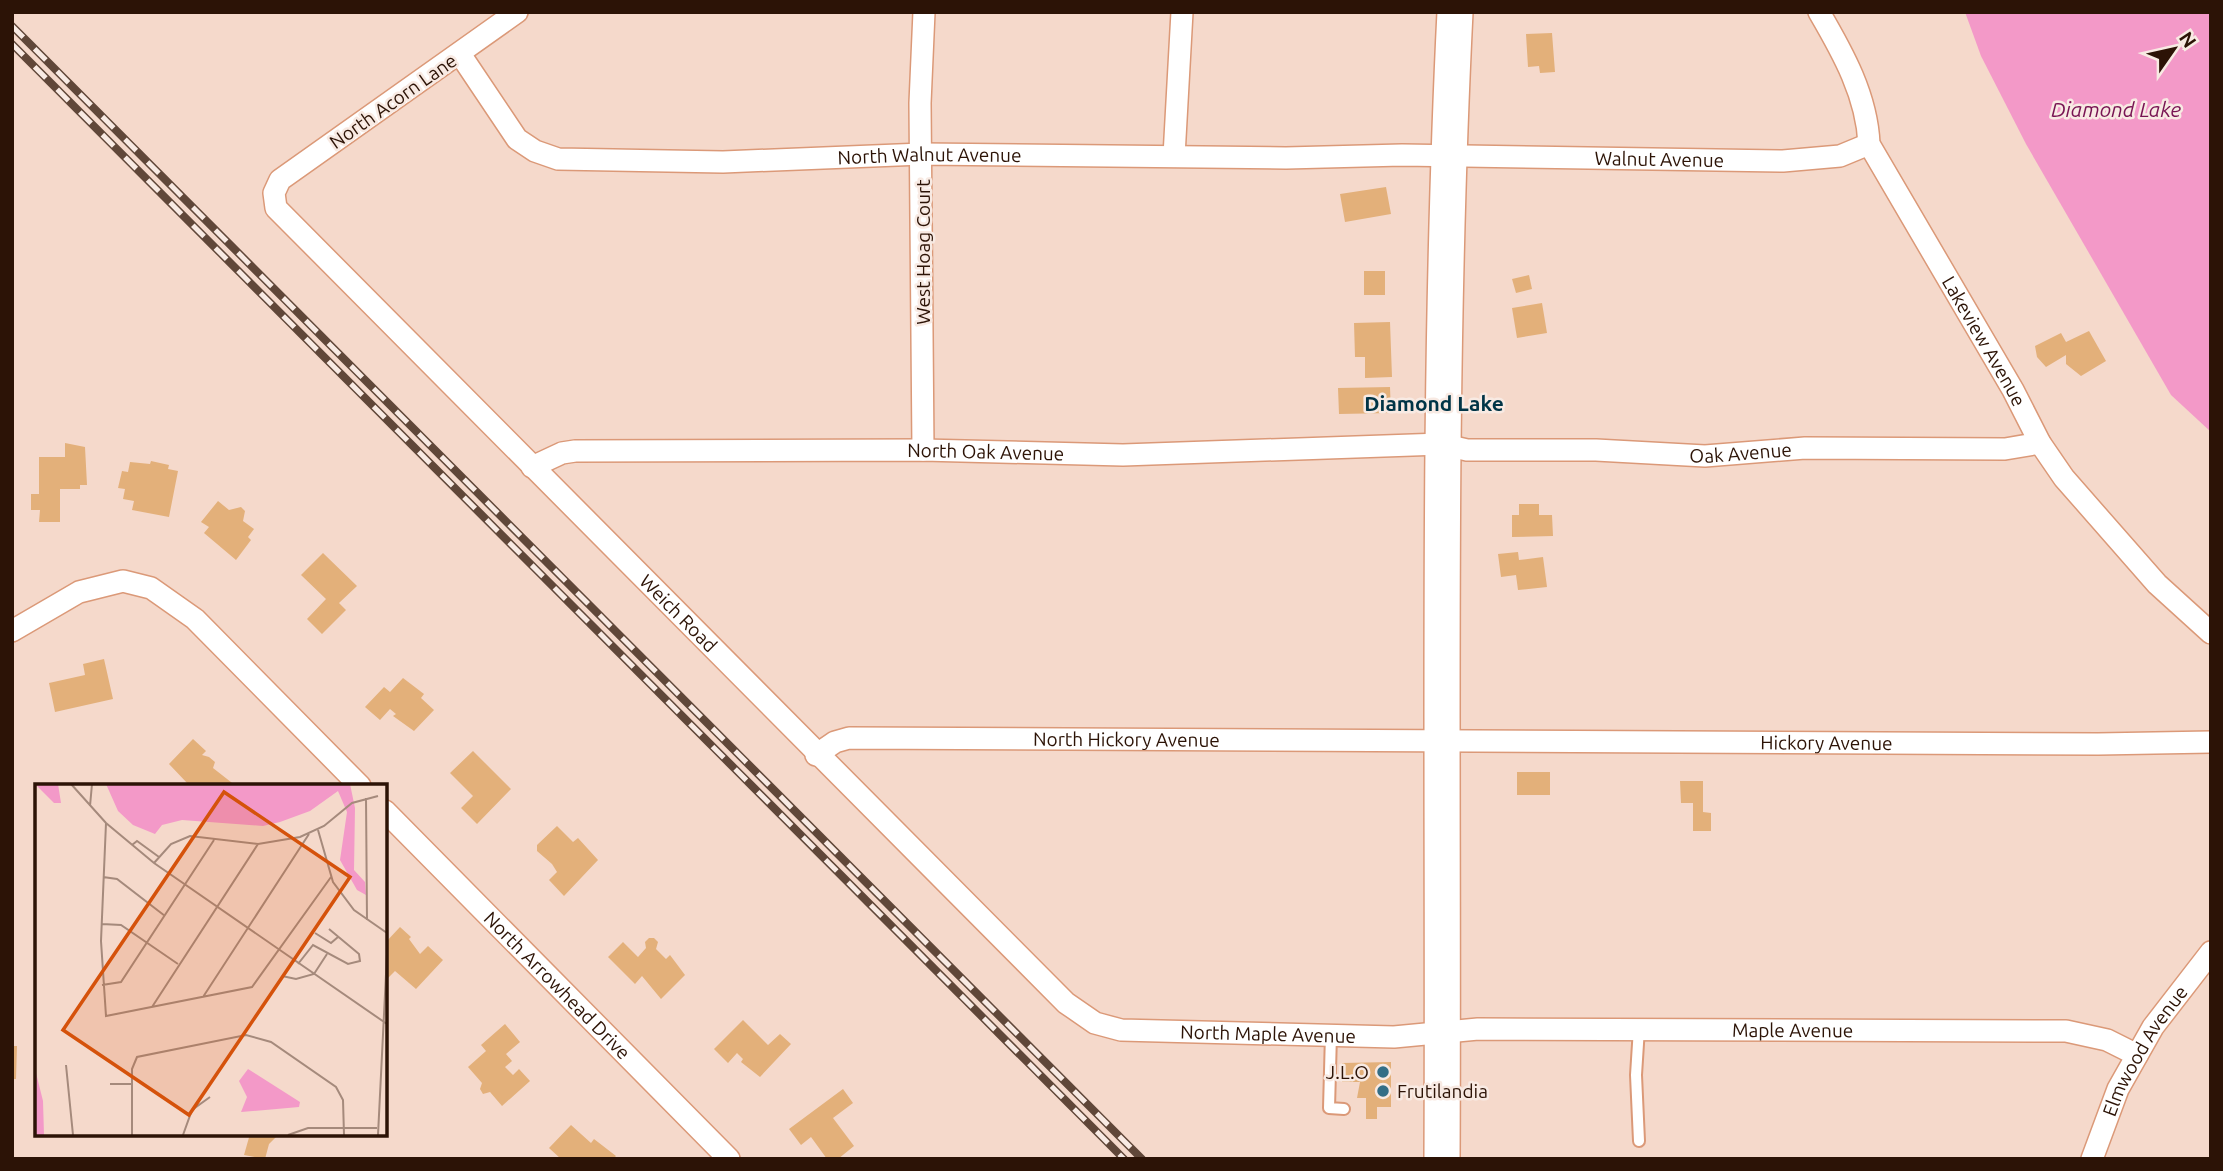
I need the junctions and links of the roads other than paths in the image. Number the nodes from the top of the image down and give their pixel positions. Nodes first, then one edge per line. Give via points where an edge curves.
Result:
1 (517, 12) edge
2 (924, 12) edge
3 (1182, 12) edge
4 (1455, 12) edge
5 (1819, 12) edge
6 (460, 54) junction
7 (1869, 144) junction
8 (922, 154) junction
9 (1174, 156) junction
10 (1448, 156) junction
11 (274, 192) joint
12 (2040, 443) junction
13 (1441, 444) junction
14 (923, 450) junction
15 (532, 467) junction
16 (12, 631) edge
17 (2211, 633) edge
18 (1441, 742) junction
19 (2211, 742) edge
20 (816, 755) junction
21 (358, 784) edge
22 (387, 813) edge
23 (2211, 952) edge
24 (1095, 1023) joint
25 (1639, 1028) junction
26 (1442, 1031) junction
27 (1331, 1034) junction
28 (2137, 1055) junction
29 (1345, 1109) dead end
30 (1639, 1141) dead end
31 (729, 1159) edge
32 (1442, 1159) edge
33 (2092, 1159) edge

1 - 6 street, North Acorn Lane
2 - 8 street, West Hoag Court
3 - 9 street
4 - 10 main road
5 - 7 street, Lakeview Avenue via 1862,97
6 - 8 street, North Walnut Avenue via 517,139 558,159 723,162
6 - 11 street, North Acorn Lane via 280,180
7 - 10 street, Walnut Avenue via 1840,156 1783,161
7 - 12 street, Lakeview Avenue
8 - 9 street, North Walnut Avenue
8 - 14 street, West Hoag Court
9 - 10 street, North Walnut Avenue
10 - 13 main road
11 - 15 street, Weich Road via 282,218
12 - 13 street, Oak Avenue via 2005,449 1805,448 1705,456 1467,450
12 - 17 street, Lakeview Avenue via 2064,478 2157,584
13 - 14 street, North Oak Avenue via 1123,455
13 - 18 main road
14 - 15 street, North Oak Avenue via 575,451
15 - 20 street, Weich Road
16 - 21 street via 50,606 100,585 123,582 151,588 195,619
18 - 19 street, Hickory Avenue
18 - 20 street, North Hickory Avenue via 849,738 835,741
18 - 26 main road
20 - 24 street, Weich Road via 1066,1003
22 - 31 street, North Arrowhead Drive
23 - 28 street, Elmwood Avenue
24 - 27 street, North Maple Avenue via 1121,1030
25 - 26 street, Maple Avenue
25 - 28 street, Maple Avenue via 2066,1031 2107,1040
25 - 30 lane
26 - 27 street, North Maple Avenue via 1394,1037
26 - 32 main road
27 - 29 lane via 1329,1108
28 - 33 street, Elmwood Avenue via 2118,1089

